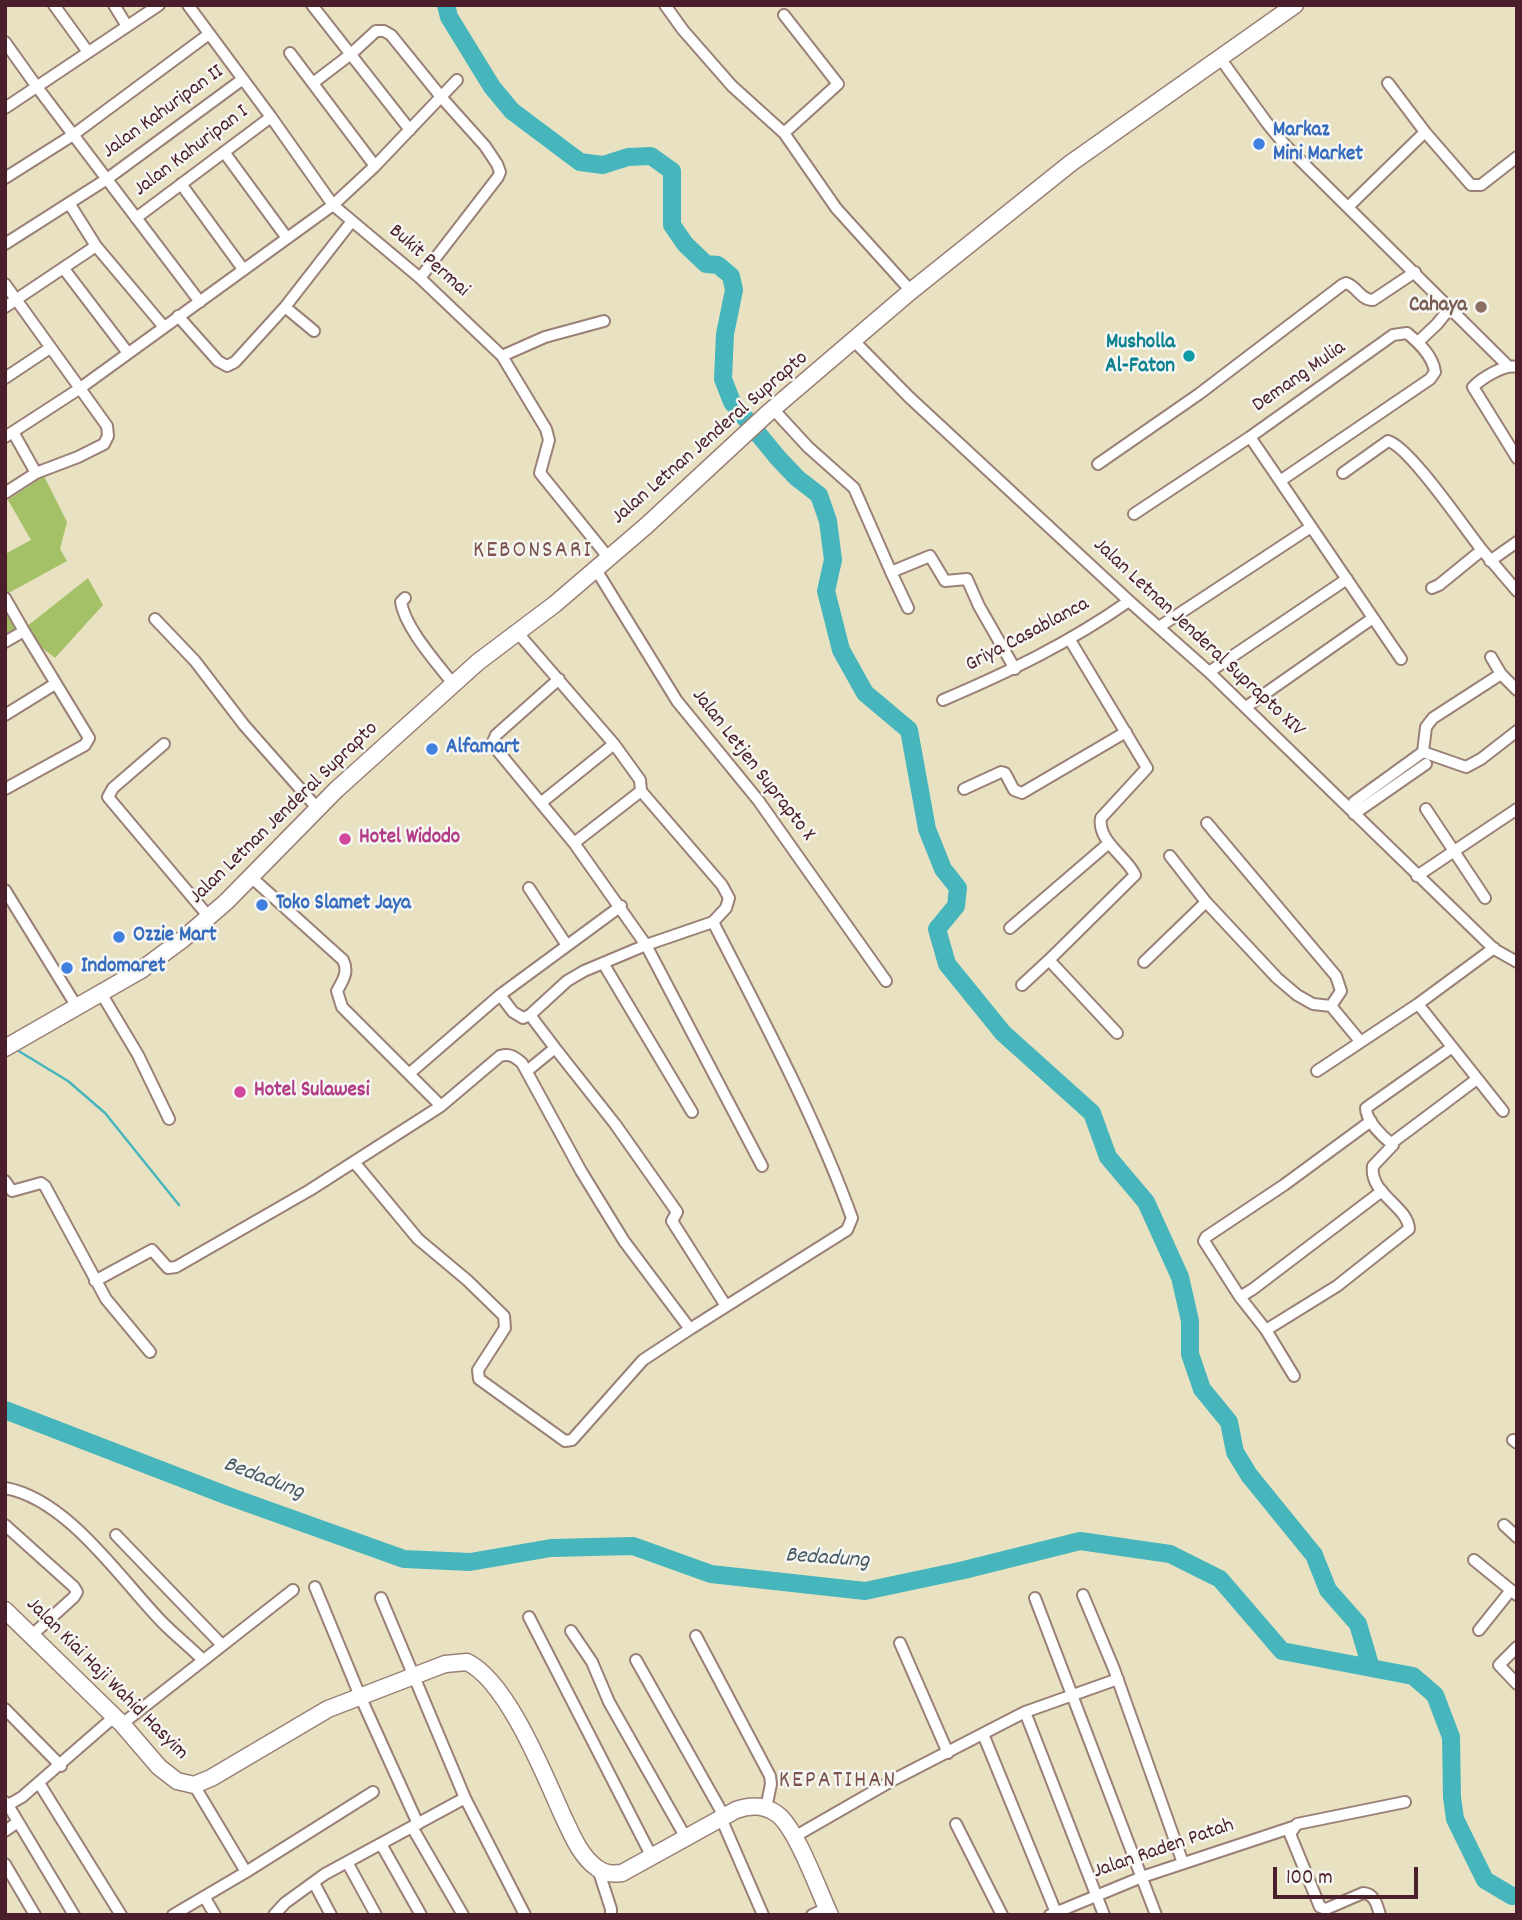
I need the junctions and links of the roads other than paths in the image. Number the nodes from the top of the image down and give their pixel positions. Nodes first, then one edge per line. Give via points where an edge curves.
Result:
1 (54, 5) edge
2 (114, 5) edge
3 (159, 5) edge
4 (188, 5) edge
5 (312, 5) edge
6 (665, 5) edge
7 (1295, 5) edge
8 (784, 15) dead end
9 (127, 26) junction
10 (209, 34) junction
11 (5, 41) edge
12 (88, 52) junction
13 (290, 53) dead end
14 (351, 54) junction
15 (1220, 58) junction
16 (243, 79) junction
17 (457, 80) dead end
18 (313, 83) junction
19 (1388, 83) dead end
20 (37, 88) junction
21 (442, 98) junction
22 (5, 108) edge
23 (271, 117) junction
24 (410, 130) junction
25 (1425, 132) junction
26 (783, 133) junction
27 (73, 135) junction
28 (224, 152) junction
29 (1517, 157) edge
30 (376, 166) junction
31 (5, 178) edge
32 (107, 179) junction
33 (181, 184) junction
34 (69, 203) junction
35 (333, 205) junction
36 (1348, 207) junction
37 (136, 218) junction
38 (352, 221) junction
39 (287, 238) junction
40 (5, 244) edge
41 (96, 246) junction
42 (64, 269) junction
43 (243, 269) junction
44 (1415, 272) junction
45 (420, 278) junction
46 (5, 284) edge
47 (911, 291) junction
48 (16, 300) junction
49 (200, 302) junction
50 (5, 307) edge
51 (285, 307) junction
52 (1450, 308) junction
53 (178, 317) junction
54 (604, 321) dead end
55 (164, 327) junction
56 (314, 331) dead end
57 (854, 341) junction
58 (1418, 342) junction
59 (50, 348) junction
60 (128, 353) junction
61 (502, 356) junction
62 (1513, 367) edge
63 (5, 378) edge
64 (79, 389) junction
65 (770, 411) junction
66 (9, 435) edge
67 (1250, 437) junction
68 (1517, 458) edge
69 (1098, 464) dead end
70 (36, 473) junction
71 (1343, 473) dead end
72 (1280, 481) junction
73 (5, 493) edge
74 (1134, 514) dead end
75 (1311, 527) junction
76 (1517, 542) edge
77 (1482, 550) junction
78 (608, 557) junction
79 (1490, 561) junction
80 (595, 568) junction
81 (891, 572) junction
82 (1347, 579) junction
83 (1432, 588) dead end
84 (1517, 591) edge
85 (405, 597) dead end
86 (5, 598) edge
87 (1129, 601) junction
88 (908, 608) dead end
89 (155, 618) dead end
90 (1373, 618) junction
91 (1158, 627) junction
92 (24, 631) junction
93 (517, 632) junction
94 (1070, 640) junction
95 (5, 642) edge
96 (1491, 657) dead end
97 (1402, 660) dead end
98 (1015, 669) junction
99 (1209, 671) junction
100 (1501, 674) junction
101 (559, 679) junction
102 (55, 684) junction
103 (453, 684) junction
104 (1517, 690) edge
105 (943, 700) dead end
106 (1246, 707) junction
107 (5, 715) edge
108 (1517, 731) edge
109 (1126, 732) junction
110 (164, 744) dead end
111 (614, 744) junction
112 (1423, 752) junction
113 (1426, 764) dead end
114 (5, 789) edge
115 (964, 789) dead end
116 (641, 792) junction
117 (542, 802) junction
118 (318, 808) junction
119 (1354, 808) junction
120 (1426, 809) dead end
121 (1517, 809) edge
122 (1207, 823) dead end
123 (1109, 842) junction
124 (574, 843) junction
125 (1454, 851) junction
126 (1170, 856) dead end
127 (1417, 876) junction
128 (250, 877) junction
129 (529, 888) dead end
130 (5, 890) edge
131 (1485, 898) dead end
132 (1206, 902) junction
133 (621, 906) junction
134 (209, 917) junction
135 (713, 922) junction
136 (1010, 928) dead end
137 (566, 944) junction
138 (646, 945) junction
139 (1494, 948) junction
140 (1049, 960) junction
141 (1144, 962) dead end
142 (1517, 962) edge
143 (603, 963) junction
144 (886, 981) dead end
145 (1022, 985) dead end
146 (101, 993) junction
147 (500, 995) junction
148 (1418, 1004) junction
149 (1331, 1006) junction
150 (77, 1007) junction
151 (530, 1014) junction
152 (1117, 1033) dead end
153 (1360, 1041) junction
154 (5, 1048) edge
155 (555, 1048) junction
156 (1451, 1048) junction
157 (527, 1071) junction
158 (1317, 1071) dead end
159 (410, 1073) junction
160 (1477, 1079) junction
161 (441, 1105) junction
162 (1503, 1111) dead end
163 (692, 1112) dead end
164 (169, 1119) dead end
165 (1371, 1121) junction
166 (1393, 1145) junction
167 (354, 1162) junction
168 (762, 1166) dead end
169 (5, 1181) edge
170 (1382, 1191) junction
171 (9, 1192) edge
172 (95, 1281) junction
173 (1240, 1297) junction
174 (726, 1306) junction
175 (690, 1329) junction
176 (1266, 1330) junction
177 (150, 1352) dead end
178 (1294, 1376) dead end
179 (5, 1488) edge
180 (5, 1525) edge
181 (116, 1535) dead end
182 (1475, 1560) dead end
183 (315, 1587) dead end
184 (293, 1590) dead end
185 (1514, 1593) edge
186 (1083, 1595) dead end
187 (381, 1598) dead end
188 (1035, 1598) dead end
189 (5, 1610) edge
190 (529, 1617) dead end
191 (1479, 1630) dead end
192 (571, 1631) dead end
193 (32, 1635) junction
194 (696, 1636) dead end
195 (900, 1643) dead end
196 (222, 1645) junction
197 (1517, 1647) edge
198 (203, 1660) junction
199 (636, 1660) dead end
200 (414, 1676) junction
201 (1118, 1679) junction
202 (1517, 1684) edge
203 (1071, 1695) junction
204 (360, 1696) junction
205 (5, 1709) edge
206 (1025, 1712) junction
207 (118, 1721) junction
208 (983, 1734) junction
209 (948, 1753) junction
210 (61, 1766) junction
211 (39, 1783) junction
212 (194, 1785) junction
213 (373, 1792) dead end
214 (465, 1798) junction
215 (1405, 1802) dead end
216 (7, 1803) edge
217 (766, 1808) junction
218 (722, 1817) junction
219 (18, 1822) junction
220 (956, 1824) dead end
221 (415, 1825) junction
222 (1293, 1827) junction
223 (5, 1831) edge
224 (794, 1837) junction
225 (686, 1838) junction
226 (381, 1844) junction
227 (652, 1857) junction
228 (347, 1862) junction
229 (1183, 1863) junction
230 (5, 1864) edge
231 (598, 1869) junction
232 (246, 1872) junction
233 (1142, 1877) junction
234 (314, 1883) junction
235 (1095, 1895) junction
236 (205, 1898) junction
237 (285, 1903) junction
238 (823, 1912) edge
239 (1054, 1914) edge
240 (35, 1915) edge
241 (74, 1915) edge
242 (121, 1915) edge
243 (173, 1915) edge
244 (215, 1915) edge
245 (274, 1915) edge
246 (291, 1915) edge
247 (331, 1915) edge
248 (376, 1915) edge
249 (421, 1915) edge
250 (463, 1915) edge
251 (526, 1915) edge
252 (611, 1915) edge
253 (763, 1915) edge
254 (1002, 1915) edge
255 (1104, 1915) edge
256 (1156, 1915) edge
257 (1380, 1915) edge

1 - 12 street
2 - 9 street
3 - 9 street
4 - 10 street, Bukit Permai
5 - 14 street
6 - 26 street via 732,86
7 - 15 main road, Jalan Letnan Jenderal Suprapto
8 - 26 street via 838,84
9 - 12 street
10 - 16 street, Bukit Permai
10 - 27 street
11 - 20 street
12 - 20 street
13 - 18 street
14 - 18 street
14 - 21 street via 376,32 384,31
14 - 24 street
15 - 36 street via 1266,123
15 - 47 main road, Jalan Letnan Jenderal Suprapto via 1071,163
16 - 23 street, Bukit Permai
16 - 32 street, Jalan Kahuripan II
17 - 21 street
18 - 30 street
19 - 25 street
20 - 22 street
20 - 27 street
21 - 24 street
21 - 45 street via 485,146 500,172
23 - 28 street, Jalan Kahuripan I
23 - 35 street, Bukit Permai
24 - 30 street
25 - 29 street via 1471,185 1481,185
25 - 36 street
26 - 47 street via 836,208
27 - 31 street
27 - 32 street
28 - 33 street, Jalan Kahuripan I
28 - 39 street
30 - 35 street
32 - 34 street, Jalan Kahuripan II
32 - 37 street
33 - 37 street, Jalan Kahuripan I
33 - 43 street
34 - 40 street, Jalan Kahuripan II
34 - 41 street
35 - 38 street, Bukit Permai
35 - 39 street
36 - 44 street
37 - 49 street
38 - 45 street, Bukit Permai
38 - 51 street
39 - 43 street
41 - 42 street
41 - 55 street
42 - 48 street
42 - 60 street
43 - 49 street
44 - 52 street
44 - 69 street via 1373,300 1364,298 1353,286 1342,285
45 - 61 street, Bukit Permai
46 - 48 street
47 - 57 main road, Jalan Letnan Jenderal Suprapto
48 - 50 street
48 - 59 street
49 - 53 street
51 - 53 street via 236,362 227,366
51 - 56 street
52 - 58 street
52 - 62 street
53 - 55 street
54 - 61 street
55 - 60 street
57 - 65 main road, Jalan Letnan Jenderal Suprapto
57 - 87 street, Jalan Letnan Jenderal Suprapto XIV
58 - 67 street, Demang Mulia via 1407,333 1393,335
58 - 72 street via 1434,363 1430,379
59 - 63 street
59 - 64 street
60 - 64 street
61 - 78 street, Bukit Permai via 546,429 549,440 540,473
62 - 68 street via 1473,387
64 - 66 street
64 - 70 street via 107,426 104,444
65 - 78 main road, Jalan Letnan Jenderal Suprapto
65 - 81 street via 853,488
66 - 70 street
67 - 72 street, Demang Mulia
67 - 74 street
70 - 73 street
71 - 77 street via 1384,442 1394,442
72 - 75 street, Demang Mulia
75 - 82 street, Demang Mulia
75 - 91 street
76 - 79 street
77 - 79 street
77 - 83 street
78 - 80 main road, Jalan Letnan Jenderal Suprapto
79 - 84 street
80 - 93 main road, Jalan Letnan Jenderal Suprapto
80 - 144 street, Jalan Letjen Suprapto X via 677,701 758,800
81 - 88 street
81 - 98 street via 930,556 945,581 967,579
82 - 90 street, Demang Mulia
82 - 99 street
85 - 103 street via 403,612
86 - 92 street
87 - 91 street, Jalan Letnan Jenderal Suprapto XIV
87 - 94 street, Griya Casablanca
89 - 118 street
90 - 97 street, Demang Mulia
90 - 106 street
91 - 99 street, Jalan Letnan Jenderal Suprapto XIV
92 - 95 street
92 - 102 street
93 - 101 street
93 - 103 main road, Jalan Letnan Jenderal Suprapto
94 - 98 street, Griya Casablanca
94 - 109 street
96 - 100 street
98 - 105 street, Griya Casablanca
99 - 106 street, Jalan Letnan Jenderal Suprapto XIV
100 - 104 street
100 - 112 street via 1433,718 1426,727
101 - 111 street
101 - 117 street via 496,735 492,744
102 - 107 street
102 - 114 street via 88,742
103 - 118 main road, Jalan Letnan Jenderal Suprapto
106 - 119 street, Jalan Letnan Jenderal Suprapto XIV
108 - 112 street via 1466,767
109 - 115 street via 1023,793 1014,790 1001,772
109 - 123 street via 1146,771 1101,818 1101,830
110 - 134 street via 108,797
111 - 116 street via 640,780
111 - 117 street
112 - 119 street
113 - 119 street
116 - 124 street
116 - 135 street via 722,885 729,898
117 - 124 street
118 - 128 main road, Jalan Letnan Jenderal Suprapto
119 - 127 street, Jalan Letnan Jenderal Suprapto XIV
120 - 125 street
121 - 125 street
122 - 149 street via 1336,976 1341,990
123 - 136 street
123 - 140 street via 1135,875
124 - 133 street
125 - 127 street
125 - 131 street
126 - 132 street
127 - 139 street, Jalan Letnan Jenderal Suprapto XIV
128 - 134 main road, Jalan Letnan Jenderal Suprapto
128 - 159 street via 343,960 346,975 337,991 342,1007
129 - 137 street
130 - 150 street
132 - 141 street
132 - 149 street via 1297,995 1313,1004
133 - 137 street
133 - 138 street
134 - 146 main road, Jalan Letnan Jenderal Suprapto via 141,970
135 - 138 street
135 - 174 street via 779,1052 852,1218 847,1230
137 - 147 street
138 - 143 street
138 - 168 street
139 - 142 street, Jalan Letnan Jenderal Suprapto XIV
139 - 148 street
140 - 145 street
140 - 152 street
143 - 151 street via 567,981
143 - 163 street
146 - 150 main road, Jalan Letnan Jenderal Suprapto
146 - 164 street
147 - 151 street via 518,1016
147 - 159 street
148 - 153 street
148 - 156 street
149 - 153 street
150 - 154 main road, Jalan Letnan Jenderal Suprapto
151 - 155 street
153 - 158 street
155 - 157 street
155 - 174 street via 677,1212 672,1221
156 - 160 street
156 - 165 street via 1366,1108
157 - 161 street via 514,1057 500,1056
157 - 175 street via 624,1241
159 - 161 street
160 - 162 street
160 - 166 street
161 - 167 street
165 - 166 street
165 - 173 street via 1206,1237 1206,1247
166 - 170 street via 1373,1166 1373,1177
167 - 172 street via 176,1267 168,1268 152,1250
167 - 175 street via 418,1238 504,1316 505,1328 482,1362 479,1379 565,1441 572,1440 643,1360
169 - 171 street
170 - 173 street
170 - 176 street via 1407,1220 1409,1229 1337,1286
171 - 172 street via 41,1183 46,1186
172 - 177 street
173 - 176 street
174 - 175 street
176 - 178 street
179 - 198 street via 40,1501 89,1539
180 - 193 street via 77,1592
181 - 196 street
182 - 185 street
183 - 204 street
184 - 196 street
185 - 191 street
186 - 201 street
187 - 200 street
188 - 203 street
189 - 193 main road, Jalan Kiai Haji Wahid Hasyim
190 - 227 street
192 - 225 street
193 - 207 main road, Jalan Kiai Haji Wahid Hasyim
194 - 217 street via 770,1776
195 - 209 street
196 - 198 street
197 - 202 street via 1499,1665
198 - 207 street
199 - 218 street
200 - 204 main road, Jalan Kiai Haji Wahid Hasyim
200 - 214 street
200 - 231 main road, Jalan Kiai Haji Wahid Hasyim via 445,1664 467,1662 487,1676 533,1750 584,1856
201 - 203 street
201 - 229 street
203 - 206 street
203 - 233 street
204 - 212 main road, Jalan Kiai Haji Wahid Hasyim via 328,1709
204 - 221 street
205 - 210 street
206 - 208 street
206 - 235 street
207 - 210 street
207 - 212 main road, Jalan Kiai Haji Wahid Hasyim via 159,1768 177,1781
208 - 209 street
208 - 239 street
209 - 224 street
210 - 211 street
211 - 216 street
211 - 242 street
212 - 232 street
213 - 232 street
214 - 221 street
214 - 251 street
215 - 222 street, Jalan Raden Patah
216 - 219 street
217 - 218 main road via 745,1807
217 - 224 main road via 781,1816
218 - 225 main road
218 - 253 street
219 - 223 street
219 - 241 street
220 - 254 street
221 - 226 street
221 - 250 street
222 - 229 street, Jalan Raden Patah
222 - 257 street via 1291,1839 1320,1907 1326,1909 1367,1893
224 - 238 main road
225 - 227 main road
226 - 228 street
226 - 249 street
227 - 231 main road via 622,1873
228 - 234 street
228 - 248 street
229 - 233 street, Jalan Raden Patah
230 - 240 street
231 - 252 street
232 - 236 street
233 - 235 street, Jalan Raden Patah
233 - 256 street
234 - 237 street
234 - 247 street
235 - 239 street, Jalan Raden Patah
235 - 255 street
236 - 243 street
236 - 244 street
237 - 245 street
237 - 246 street

